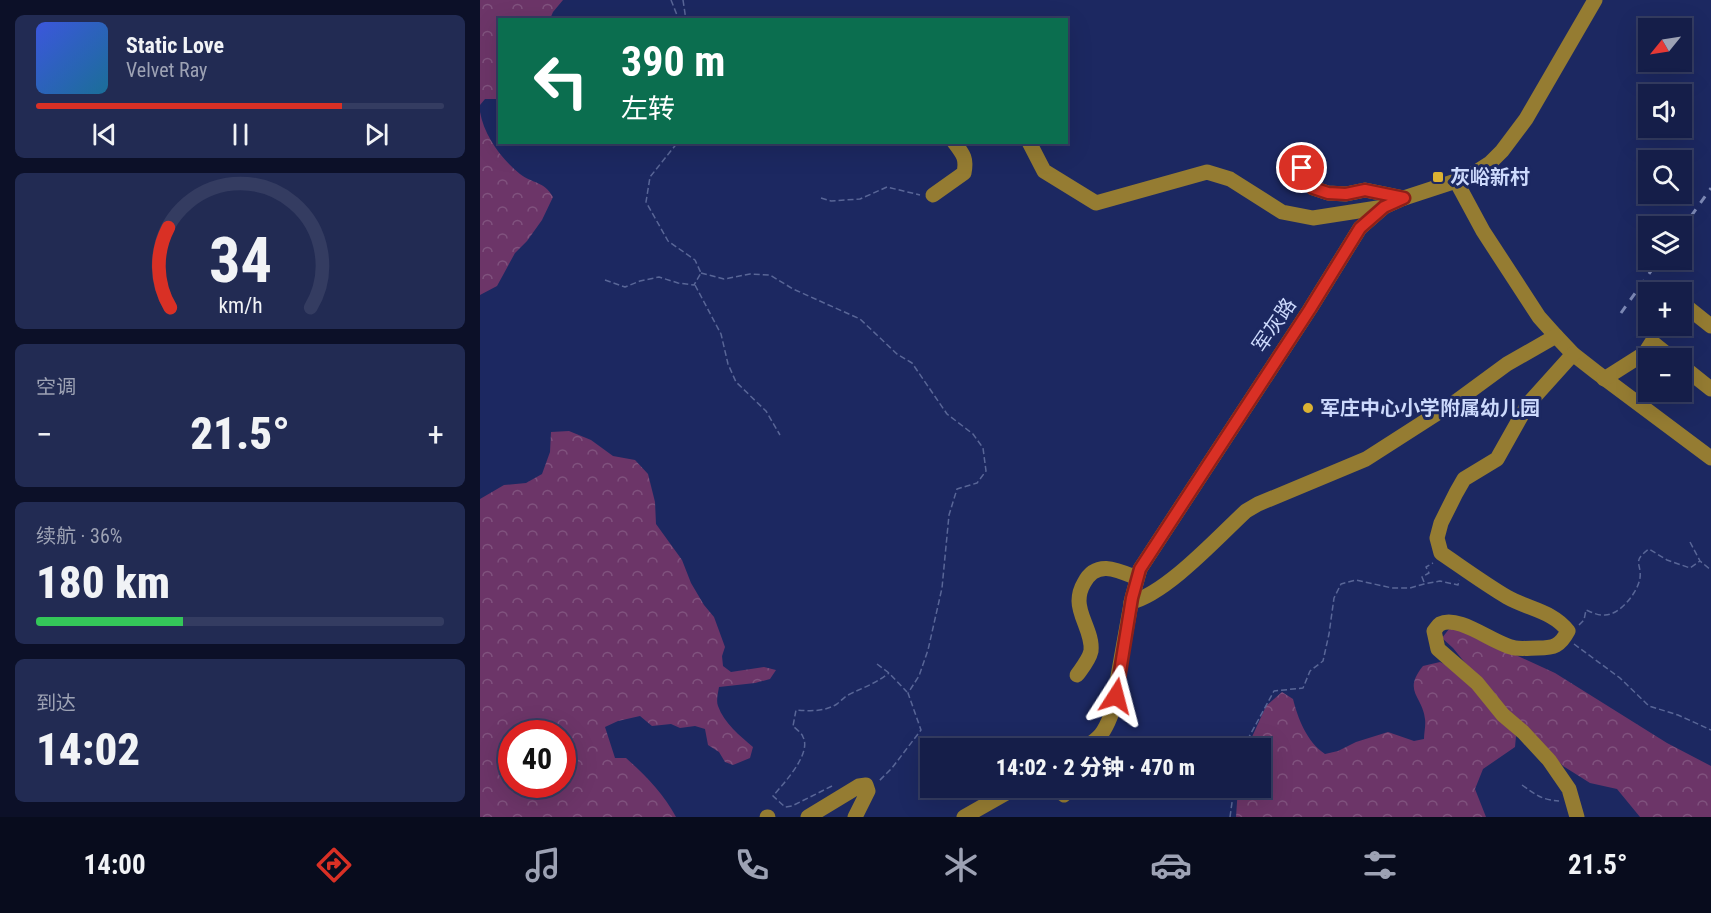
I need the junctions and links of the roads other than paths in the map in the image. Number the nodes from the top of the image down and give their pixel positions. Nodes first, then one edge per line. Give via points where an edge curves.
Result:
1 (1595, 0) edge
2 (955, 144) edge
3 (1030, 144) edge
4 (1301, 158) dead end
5 (1456, 181) junction
6 (933, 195) road end
7 (1404, 198) junction
8 (1384, 207) junction
9 (1692, 311) edge
10 (1711, 326) edge
11 (1556, 336) junction
12 (1648, 348) edge
13 (1660, 348) edge
14 (1573, 354) junction
15 (1638, 357) edge
16 (1692, 374) edge
17 (1604, 378) junction
18 (1711, 389) edge
19 (1710, 455) edge
20 (1137, 578) junction
21 (1131, 602) junction
22 (1077, 675) dead end
23 (1098, 738) edge
24 (998, 798) edge
25 (808, 817) edge
26 (855, 817) edge
27 (964, 817) edge
28 (1577, 817) edge

1 - 5 street, 军灰路 via 1515,135 1490,163
2 - 6 street via 966,164 964,173
3 - 8 street via 1044,171 1096,203 1207,172 1230,179 1282,213 1313,218
4 - 7 street via 1313,188 1346,194 1365,190
5 - 7 street, 军灰路
5 - 11 street via 1483,231 1539,317
7 - 8 street, 军灰路
8 - 20 street, 军灰路 via 1360,228
9 - 10 street
11 - 14 street
11 - 21 street via 1507,364 1366,459 1246,511 1161,588
12 - 13 street via 1652,342
14 - 17 street
14 - 28 street via 1528,404 1497,459 1464,479 1437,538 1441,553 1509,598 1562,624 1566,634 1563,641 1551,648 1515,648 1450,622 1440,624 1434,631 1438,649 1477,682 1503,715 1549,760 1569,789
15 - 17 street
16 - 18 street
17 - 19 street
20 - 21 street, 军灰路
20 - 22 street via 1117,570 1100,569 1088,574 1079,601 1091,651
21 - 23 street, 军灰路 via 1111,715
24 - 27 street
25 - 26 street via 866,784 868,791

